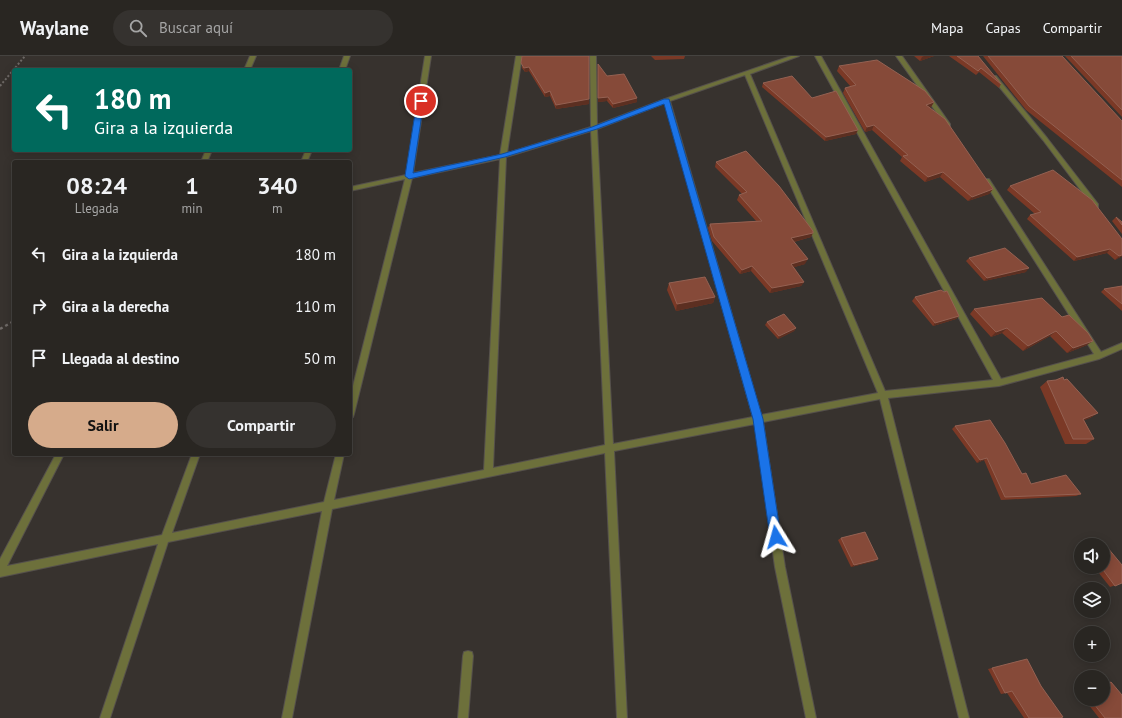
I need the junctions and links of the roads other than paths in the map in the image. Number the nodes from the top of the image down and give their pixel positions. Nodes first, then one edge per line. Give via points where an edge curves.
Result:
1 (253, 56) edge
2 (347, 56) edge
3 (428, 56) edge
4 (519, 56) edge
5 (593, 56) edge
6 (796, 56) edge
7 (818, 56) edge
8 (899, 56) edge
9 (248, 68) edge
10 (343, 68) edge
11 (747, 73) junction
12 (992, 74) edge
13 (667, 100) junction
14 (594, 128) junction
15 (952, 131) edge
16 (503, 156) junction
17 (409, 176) junction
18 (983, 176) edge
19 (352, 189) edge
20 (1098, 209) edge
21 (1122, 346) edge
22 (1099, 356) junction
23 (999, 383) junction
24 (883, 395) junction
25 (352, 406) edge
26 (758, 419) junction
27 (610, 448) junction
28 (59, 456) edge
29 (195, 456) edge
30 (340, 456) edge
31 (488, 472) junction
32 (328, 505) junction
33 (165, 538) junction
34 (0, 569) edge
35 (0, 572) edge
36 (468, 656) dead end
37 (105, 718) edge
38 (287, 718) edge
39 (463, 718) edge
40 (622, 718) edge
41 (811, 718) edge
42 (964, 718) edge

1 - 9 street
2 - 10 street
3 - 17 street
4 - 16 street
5 - 14 street
6 - 11 street
7 - 23 street
8 - 15 street
11 - 13 street
11 - 24 street
12 - 20 street
13 - 14 street
13 - 26 street
14 - 16 street
14 - 27 street
16 - 17 street
16 - 31 street
17 - 19 street
17 - 25 street
18 - 22 street
21 - 22 street
22 - 23 street
23 - 24 street
24 - 26 street
24 - 42 street
26 - 27 street
26 - 41 street via 780,567
27 - 31 street
27 - 40 street
28 - 34 street
29 - 33 street
30 - 32 street
31 - 32 street
32 - 33 street
32 - 38 street
33 - 35 street
33 - 37 street
36 - 39 street

